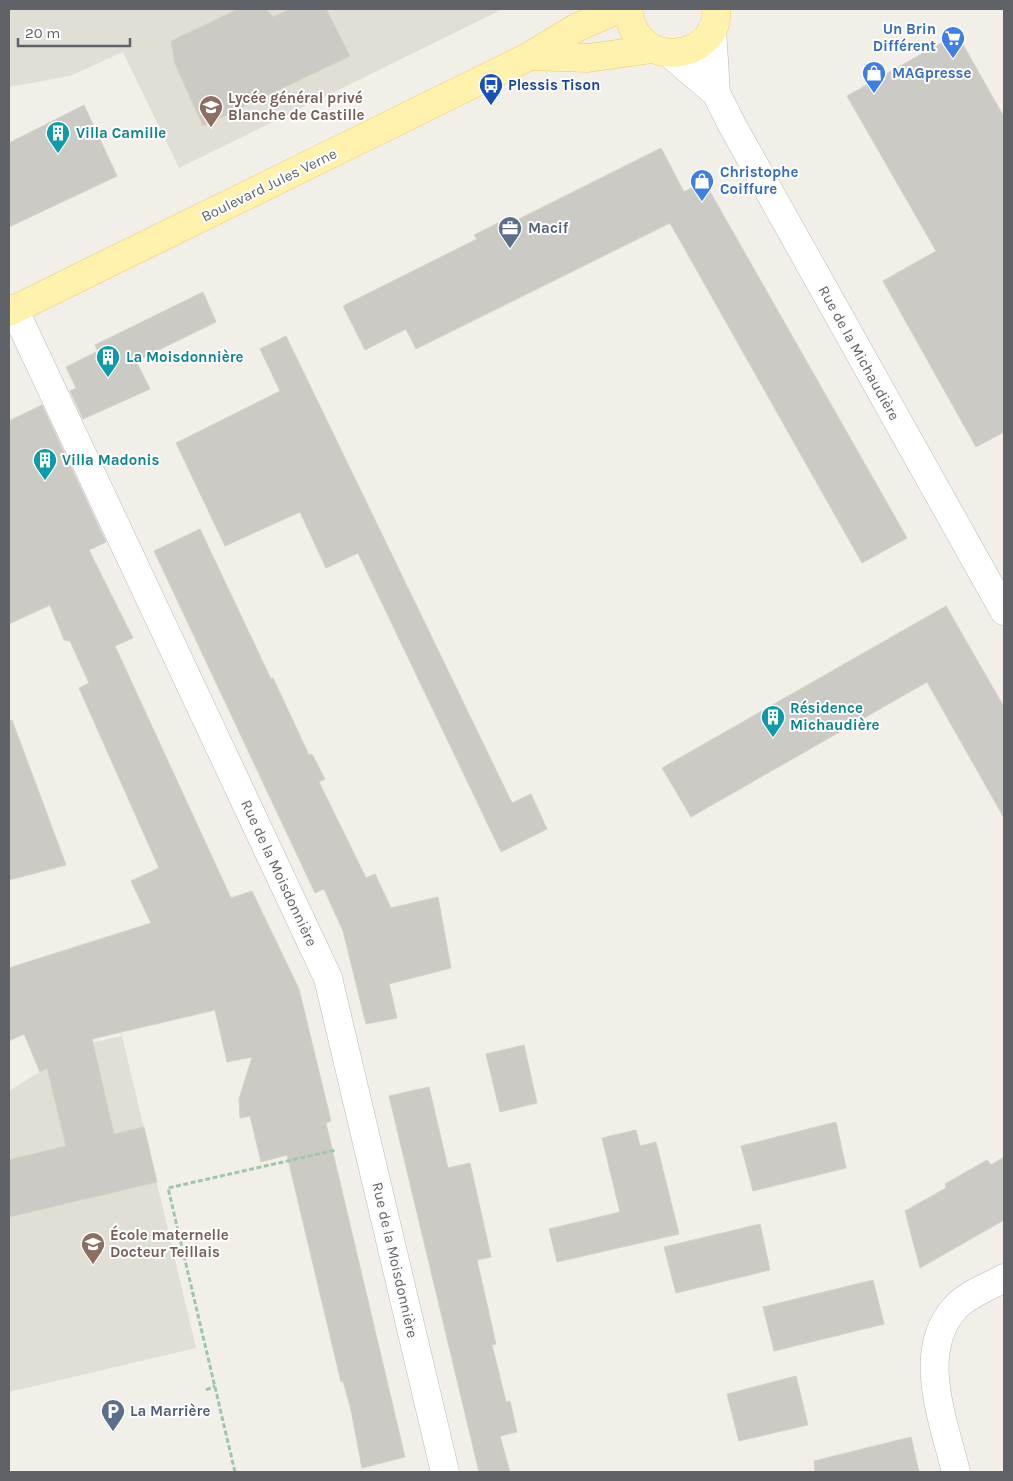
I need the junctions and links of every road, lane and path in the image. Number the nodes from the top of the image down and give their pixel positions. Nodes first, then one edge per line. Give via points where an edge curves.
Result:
1 (619, 9) edge
2 (628, 9) edge
3 (717, 15) edge
4 (660, 51) junction
5 (530, 56) junction
6 (716, 93) junction
7 (12, 311) edge
8 (1004, 611) edge
9 (367, 1143) junction
10 (1004, 1278) edge
11 (215, 1386) junction
12 (206, 1390) dead end
13 (235, 1472) edge
14 (444, 1472) edge
15 (956, 1472) edge

1 - 5 main road, Boulevard Jules Verne via 576,28
2 - 4 main road via 638,38
3 - 4 main road, Boulevard Jules Verne via 702,43 686,51
3 - 6 street, Rue de la Michaudière
4 - 5 main road, Boulevard Jules Verne via 588,58
4 - 6 street, Rue de la Michaudière
5 - 7 main road, Boulevard Jules Verne
6 - 8 street, Rue de la Michaudière
7 - 9 street, Rue de la Moisdonnière via 328,978
9 - 11 path via 168,1188
9 - 14 street, Rue de la Moisdonnière
10 - 15 street via 956,1306 942,1327 934,1360 940,1408
11 - 12 path
11 - 13 path

